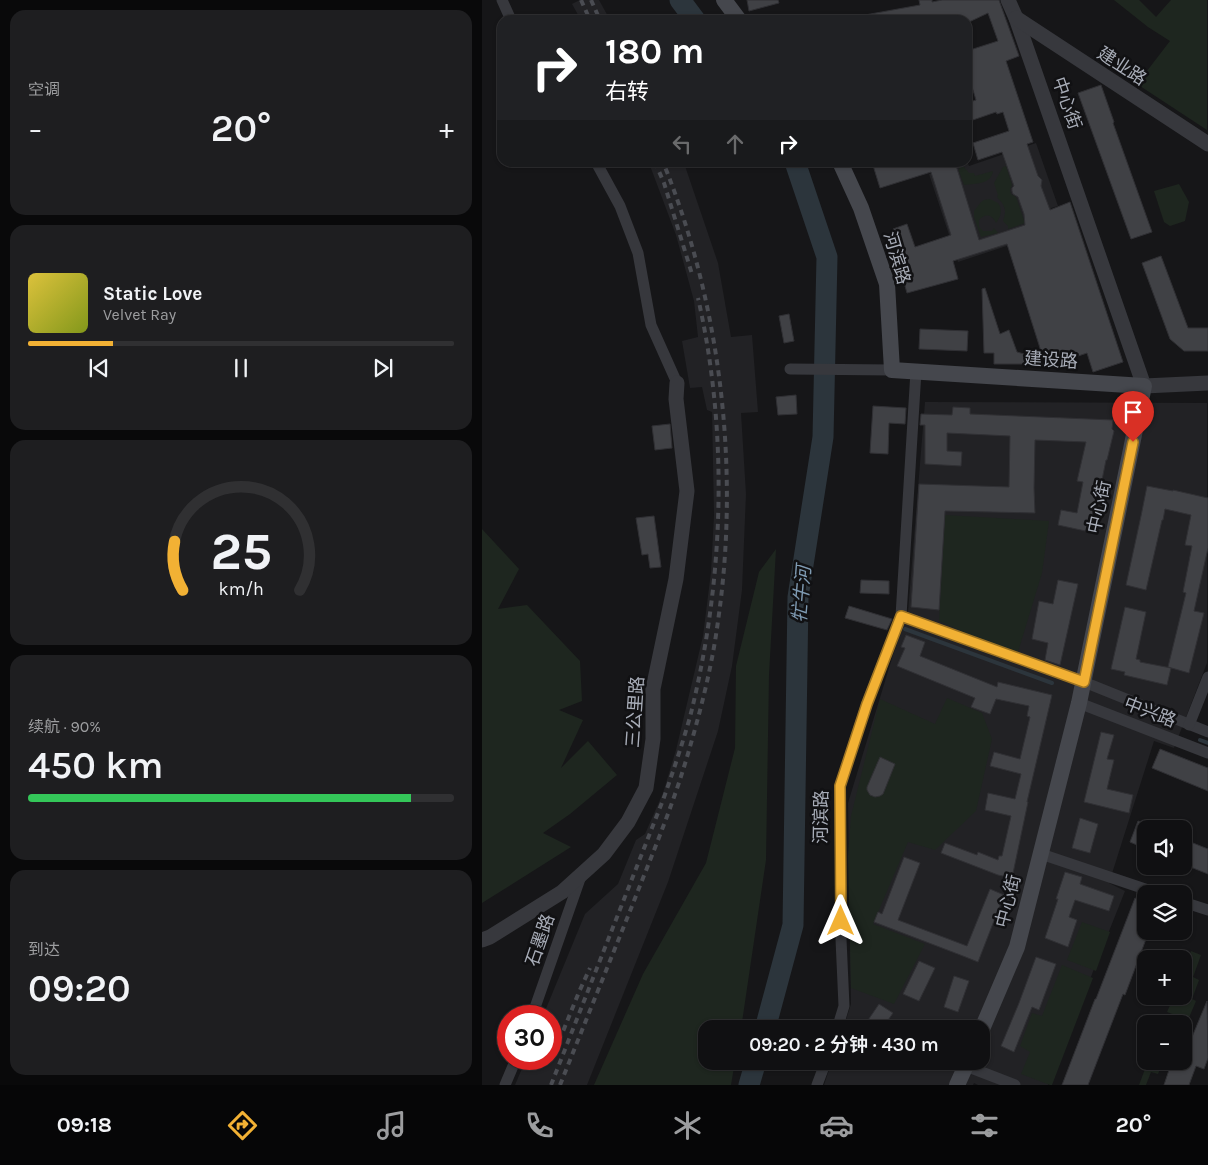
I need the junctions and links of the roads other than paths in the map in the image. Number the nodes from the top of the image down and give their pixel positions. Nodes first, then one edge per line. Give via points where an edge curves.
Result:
1 (502, 0) edge
2 (724, 0) edge
3 (1008, 0) edge
4 (509, 15) edge
5 (735, 15) edge
6 (1016, 18) junction
7 (1208, 144) edge
8 (599, 167) edge
9 (842, 167) edge
10 (790, 369) dead end
11 (892, 370) junction
12 (916, 371) junction
13 (677, 383) joint
14 (1208, 383) edge
15 (1144, 386) junction
16 (901, 616) junction
17 (1208, 677) edge
18 (1084, 682) junction
19 (1079, 703) junction
20 (1189, 725) junction
21 (1208, 732) edge
22 (1208, 753) edge
23 (1041, 854) junction
24 (581, 874) junction
25 (1137, 886) edge
26 (1192, 905) edge
27 (1208, 910) edge
28 (482, 940) edge
29 (536, 1005) edge
30 (840, 1020) edge
31 (986, 1020) edge
32 (511, 1070) edge
33 (822, 1070) edge
34 (964, 1070) edge
35 (981, 1070) edge
36 (505, 1085) edge
37 (816, 1085) edge
38 (957, 1085) edge
39 (1015, 1085) edge

1 - 4 street
2 - 5 main road
3 - 6 street, 中心街
6 - 7 street, 建业路
6 - 15 street, 中心街
8 - 13 street via 620,206 638,252 651,325
9 - 11 main road, 河滨路 via 861,208 887,284
10 - 11 street
11 - 12 main road, 建设路
12 - 15 main road, 建设路
12 - 16 street, 河滨路
13 - 24 street, 三公里路 via 687,491 676,579 653,690 653,739 646,788 628,822 604,854
14 - 15 street, 建设路
15 - 18 main road, 中心街
16 - 18 street
16 - 30 street, 河滨路 via 840,786 844,1006
17 - 20 street
18 - 19 main road, 中心街
18 - 20 street
19 - 22 street, 中兴路
19 - 23 main road, 中心街
20 - 21 street
23 - 25 street
23 - 31 main road, 中心街 via 1017,947
24 - 28 street, 三公里路 via 562,892
24 - 29 street, 石墨路
26 - 27 street
32 - 36 street
33 - 37 street
34 - 38 main road
35 - 39 street

